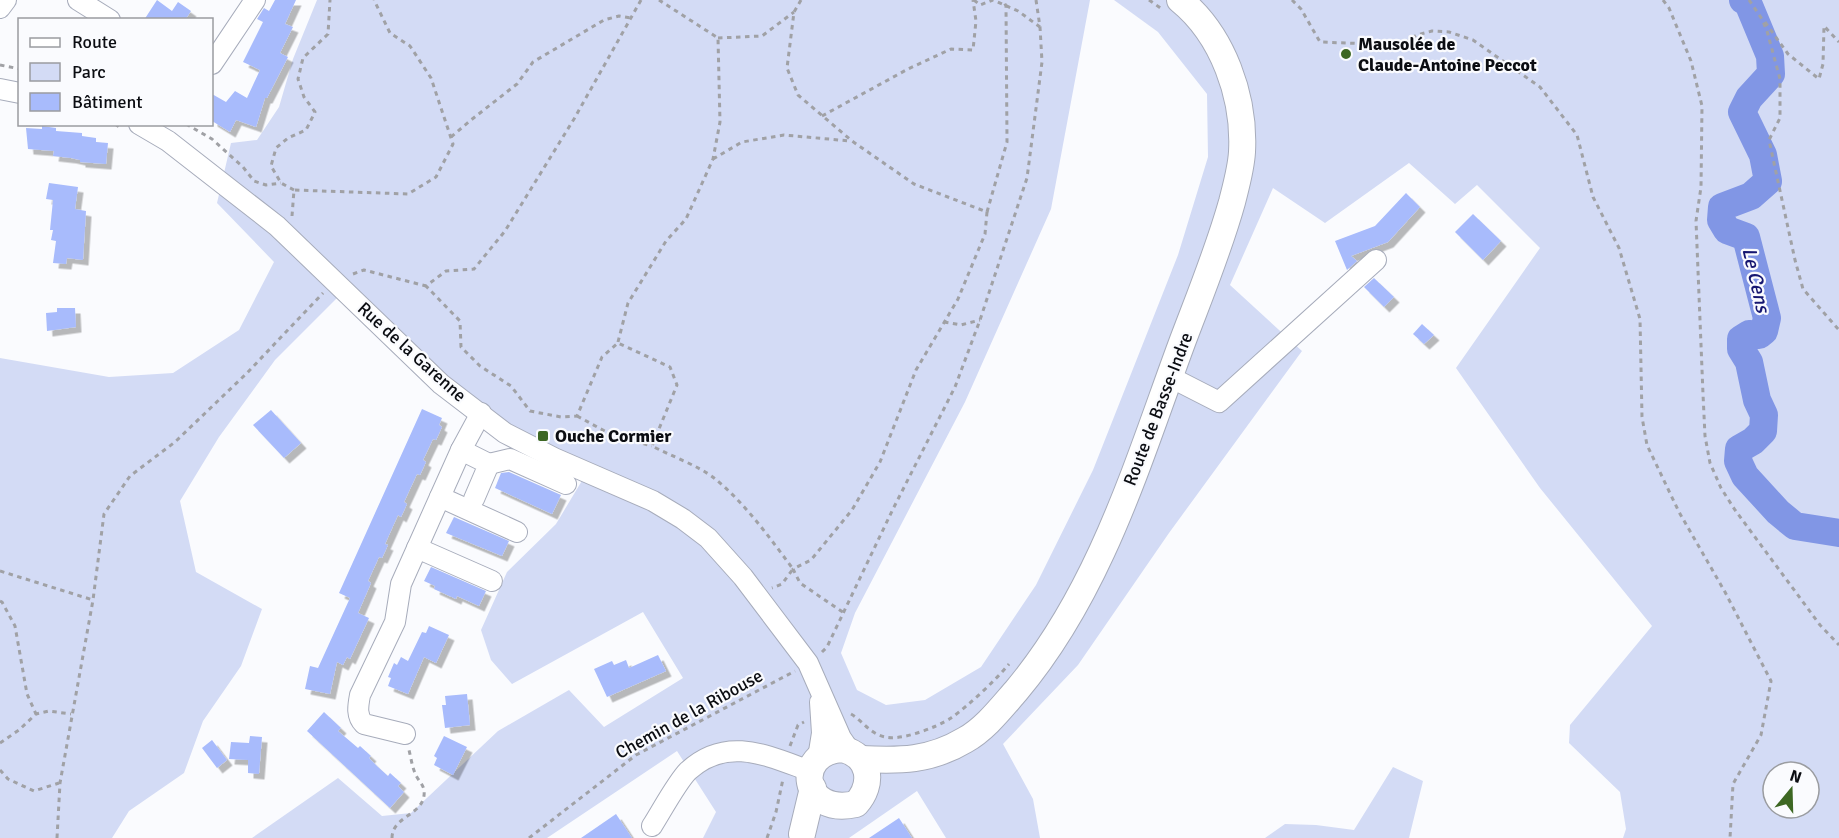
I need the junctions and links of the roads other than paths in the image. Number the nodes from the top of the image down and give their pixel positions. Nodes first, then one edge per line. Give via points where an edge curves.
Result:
1 (6, 0) edge
2 (78, 0) edge
3 (255, 0) edge
4 (1174, 6) edge
5 (0, 8) edge
6 (107, 18) edge
7 (213, 63) edge
8 (0, 89) edge
9 (18, 93) edge
10 (142, 126) edge
11 (1376, 260) dead end
12 (1170, 377) junction
13 (481, 412) junction
14 (461, 450) junction
15 (489, 464) junction
16 (566, 484) dead end
17 (440, 497) junction
18 (474, 499) dead end
19 (517, 532) dead end
20 (417, 548) junction
21 (492, 581) dead end
22 (826, 715) junction
23 (405, 734) road end
24 (855, 755) junction
25 (916, 759) junction
26 (807, 770) junction
27 (866, 791) junction
28 (834, 807) junction
29 (652, 826) dead end
30 (800, 836) edge

1 - 5 street
2 - 6 street
3 - 7 street
4 - 12 main road, Route de Basse-Indre via 1208,31 1222,55 1237,94 1242,153 1224,230
8 - 9 street
10 - 13 street, Rue de la Garenne via 168,141 277,226 441,384
11 - 12 street via 1219,402
12 - 25 main road, Route de Basse-Indre via 1117,518 1070,615 997,713 967,740
13 - 14 street
13 - 22 street, Rue de la Garenne via 506,433 653,501 708,538 755,594
14 - 15 street
14 - 17 street
15 - 16 street via 510,459
15 - 18 street
17 - 19 street
17 - 20 street
20 - 21 street
20 - 23 street via 401,584 395,622 357,708 364,724
22 - 24 street, Rue de la Garenne
22 - 26 street, Rue de la Garenne via 821,740
24 - 25 main road, Route de Basse-Indre
24 - 26 main road via 833,750
24 - 27 main road via 867,770
25 - 27 main road, Route de Basse-Indre
26 - 28 main road via 815,795
26 - 29 street via 752,751 717,754 688,772
26 - 30 main road
27 - 28 main road via 856,804
28 - 30 main road

